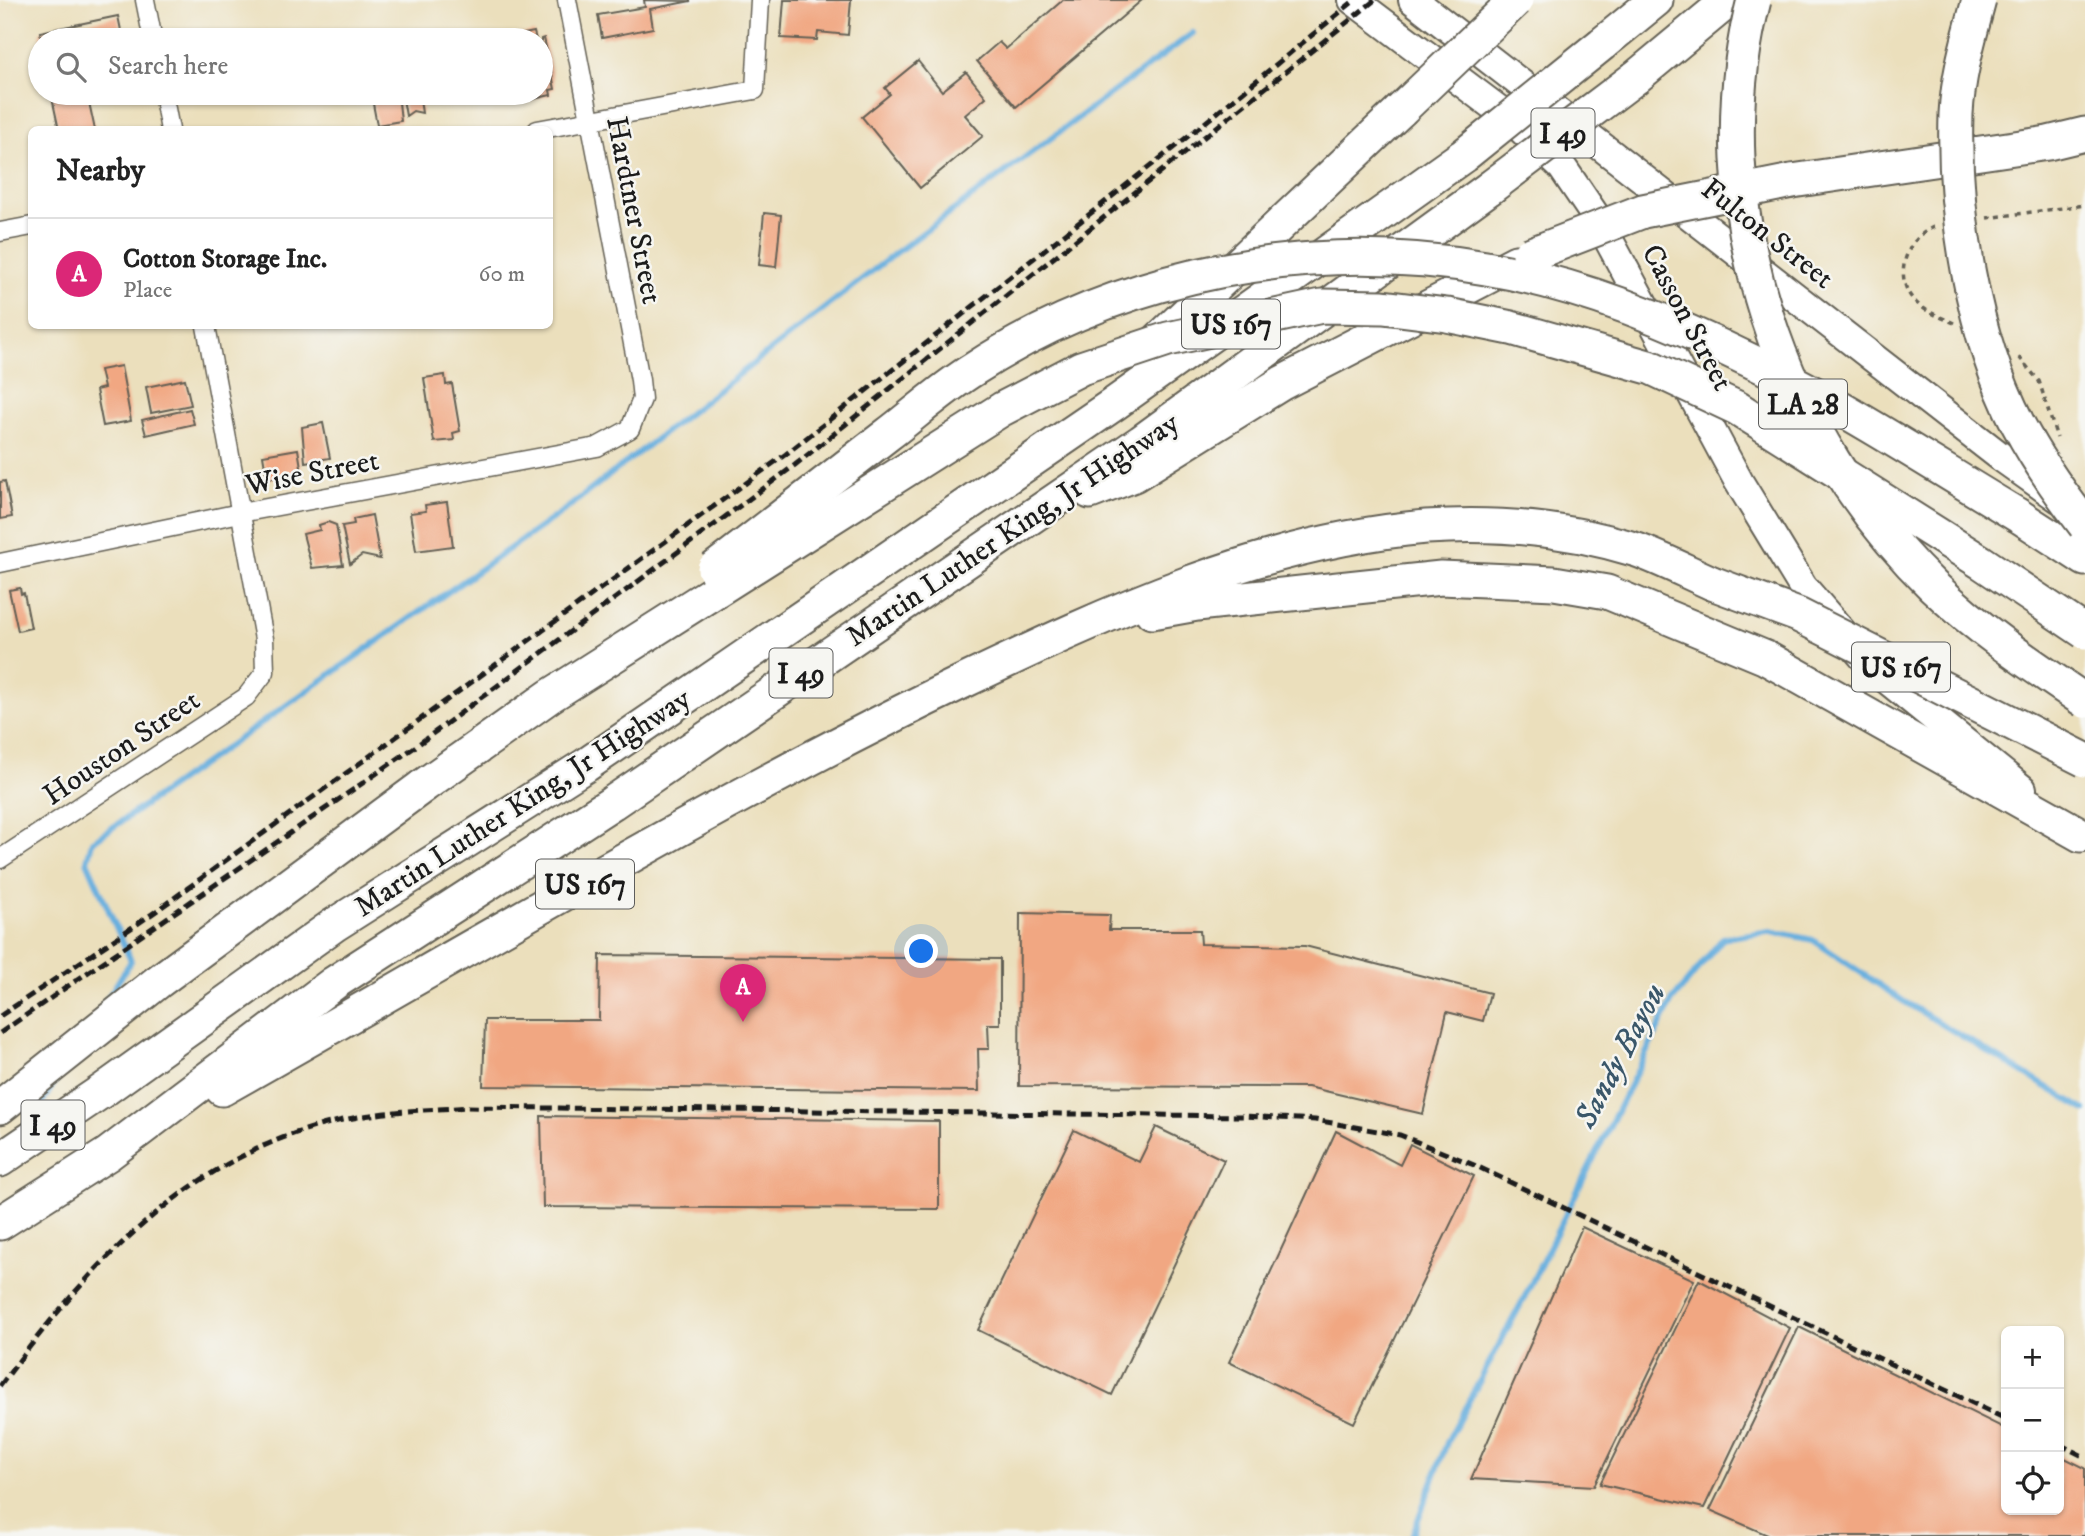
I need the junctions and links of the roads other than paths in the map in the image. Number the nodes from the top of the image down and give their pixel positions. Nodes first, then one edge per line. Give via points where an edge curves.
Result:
1 (145, 0) edge
2 (567, 0) edge
3 (760, 0) edge
4 (1353, 0) edge
5 (1413, 0) edge
6 (1516, 0) edge
7 (1656, 0) edge
8 (1729, 0) edge
9 (1754, 0) edge
10 (1979, 0) edge
11 (151, 28) edge
12 (165, 105) edge
13 (589, 119) junction
14 (169, 126) edge
15 (553, 127) edge
16 (2085, 134) edge
17 (28, 227) edge
18 (0, 232) edge
19 (207, 329) edge
20 (630, 429) joint
21 (960, 508) junction
22 (240, 513) junction
23 (1032, 514) junction
24 (2085, 517) edge
25 (2085, 525) edge
26 (2085, 559) edge
27 (0, 563) edge
28 (1071, 629) junction
29 (2085, 632) edge
30 (550, 696) junction
31 (2085, 701) edge
32 (2085, 760) edge
33 (2083, 836) edge
34 (0, 859) edge
35 (0, 1107) edge
36 (108, 1154) junction
37 (0, 1160) edge
38 (0, 1223) edge

1 - 11 street
2 - 13 street, Hardtner Street
3 - 13 street via 755,90
4 - 33 main road, Casson Street via 1512,120 1562,167 1598,220 1739,482 1802,587 1874,669
5 - 24 main road, Fulton Street via 2001,457
6 - 21 highway, bridge via 1142,356
7 - 21 highway, Martin Luther King, Jr Highway / I 49, bridge via 1463,156
8 - 23 highway, Martin Luther King, Jr Highway / I 49, bridge via 1491,187 1141,442
9 - 31 highway, LA 28, bridge via 1746,29 1737,117 1742,214 1766,310 1805,410 1858,499 1934,586 2019,656
10 - 25 highway, bridge via 1963,61 1956,113 1962,227 1974,301 2017,421 2045,472
12 - 14 street
13 - 15 street
13 - 20 street, Hardtner Street via 640,380 642,399
16 - 23 highway, bridge via 1792,181 1643,212 1529,256 1282,383 1134,475
17 - 18 street
19 - 22 street
20 - 22 street, Wise Street via 597,447
21 - 37 highway, Martin Luther King, Jr Highway / I 49 via 586,765 334,925
22 - 27 street, Wise Street
22 - 34 street, Houston Street via 264,639 265,672 246,697
23 - 36 highway, Martin Luther King, Jr Highway / I 49 via 612,803 334,983
26 - 30 highway, bridge via 1748,359 1662,322 1567,288 1485,268 1380,258 1299,260 1244,266 1150,287 1040,332 973,369
28 - 32 highway, US 167, bridge via 1202,577 1288,551 1424,527 1489,525 1548,530 1639,551 1798,615
28 - 33 highway via 1197,604 1441,578 1531,581 1606,592 1766,658
28 - 36 highway, US 167 via 752,789
29 - 30 highway, US 167, bridge via 1737,408 1652,368 1447,315 1322,306 1168,339 1081,368 1002,409
30 - 35 highway, US 167, bridge via 159,981
36 - 38 highway, Martin Luther King, Jr Highway / I 49

